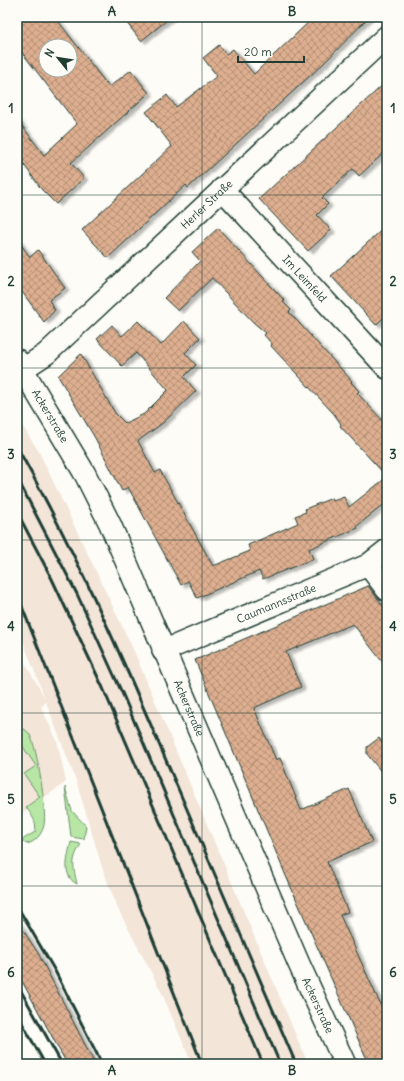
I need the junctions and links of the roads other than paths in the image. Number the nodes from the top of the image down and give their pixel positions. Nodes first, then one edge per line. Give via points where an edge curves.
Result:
1 (387, 36) edge
2 (222, 190) junction
3 (20, 365) edge
4 (387, 368) edge
5 (387, 550) edge
6 (368, 565) junction
7 (387, 590) edge
8 (164, 651) junction
9 (345, 1064) edge

1 - 2 street, Herler Straße
2 - 3 street, Herler Straße via 46,354
2 - 4 street, Im Leimfeld
3 - 8 street, Ackerstraße via 96,496
5 - 6 street, Caumannsstraße
6 - 7 street
6 - 8 street, Caumannsstraße
8 - 9 street, Ackerstraße

